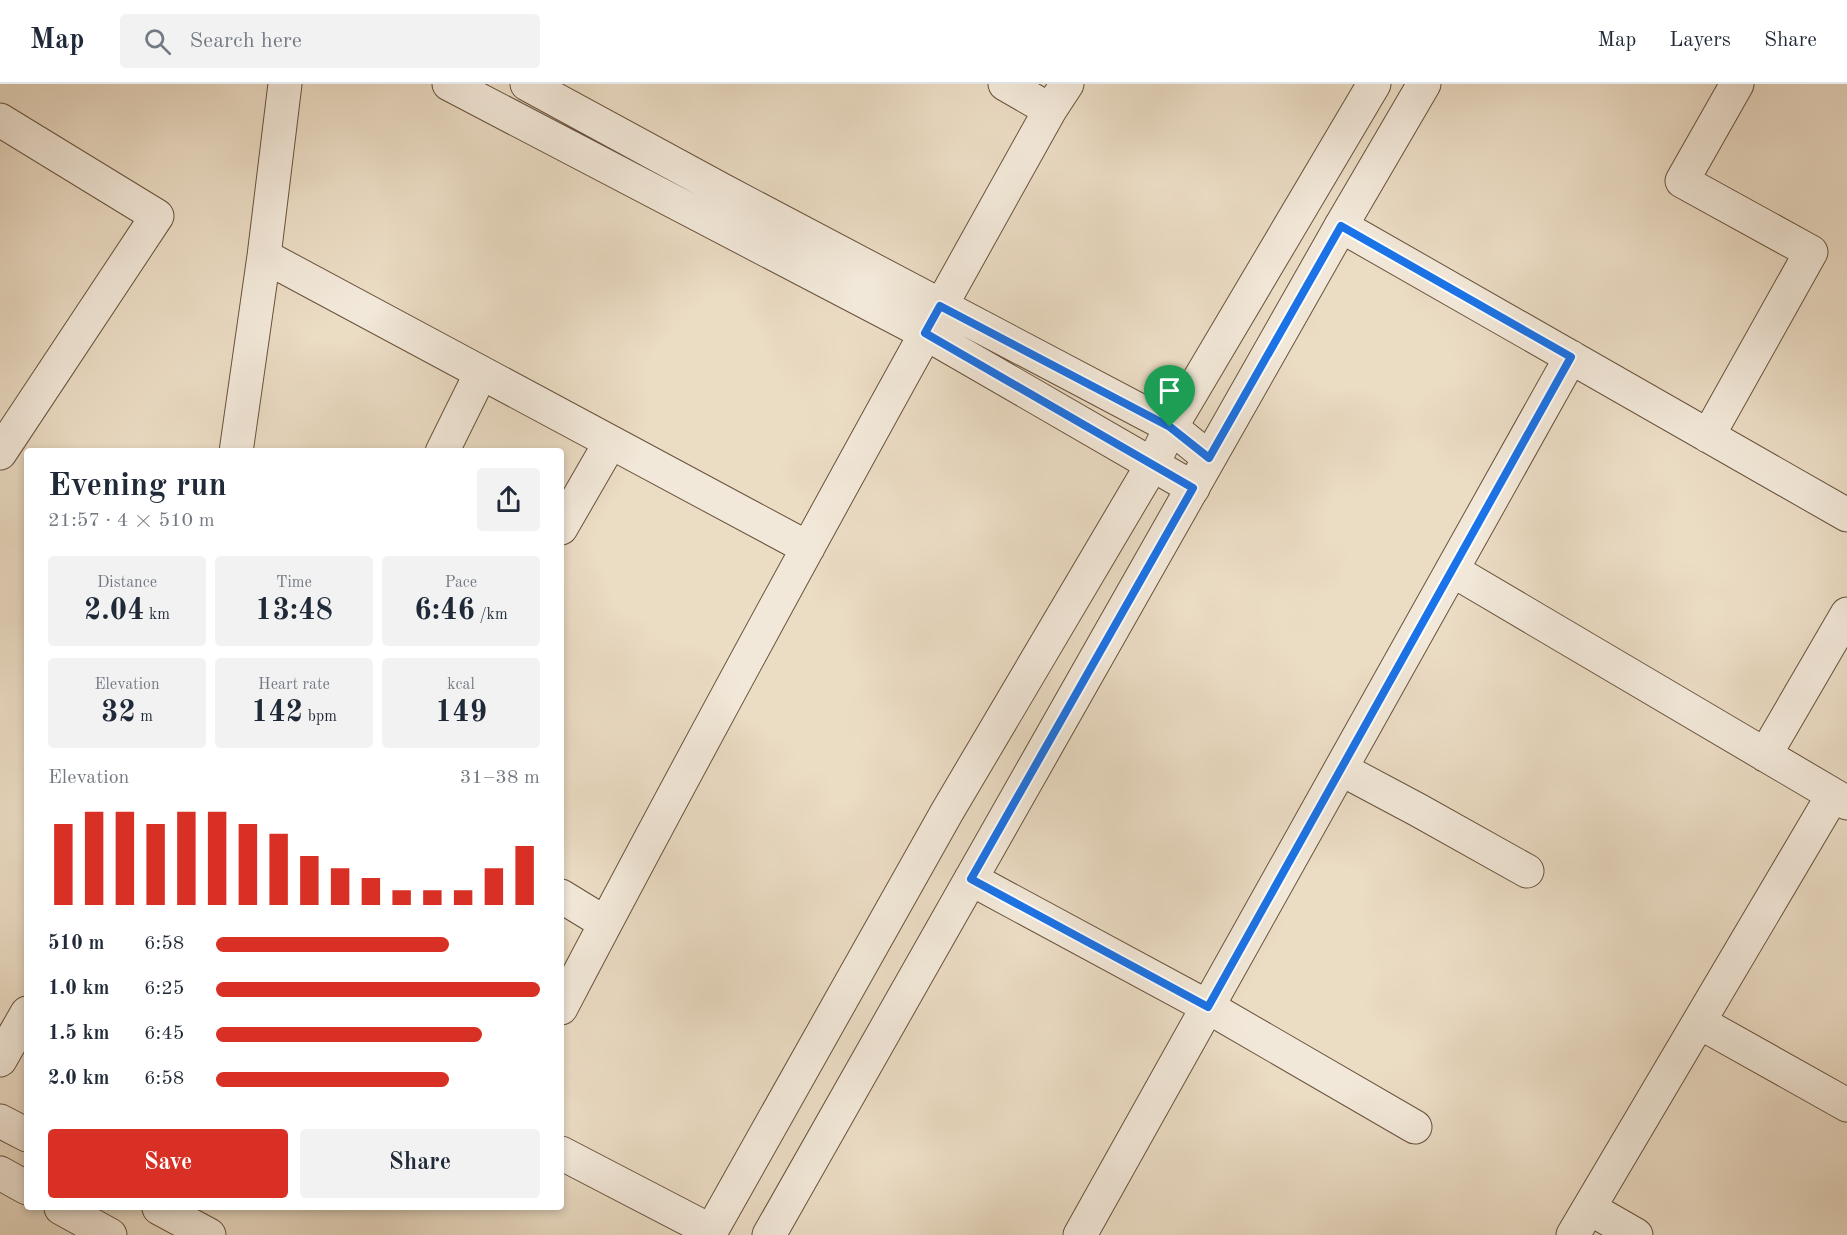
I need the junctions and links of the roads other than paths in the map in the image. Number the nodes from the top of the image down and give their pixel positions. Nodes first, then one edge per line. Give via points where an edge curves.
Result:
1 (285, 84) edge
2 (449, 84) edge
3 (527, 84) edge
4 (1005, 84) edge
5 (1374, 84) edge
6 (1424, 84) edge
7 (1737, 84) edge
8 (1058, 97) edge
9 (0, 120) edge
10 (1341, 226) junction
11 (264, 256) junction
12 (933, 320) junction
13 (1571, 357) junction
14 (481, 373) junction
15 (1170, 427) junction
16 (1708, 436) junction
17 (610, 443) junction
18 (237, 448) edge
19 (444, 448) edge
20 (0, 453) edge
21 (1209, 458) junction
22 (1152, 465) junction
23 (1193, 488) junction
24 (1847, 515) edge
25 (564, 523) edge
26 (808, 548) junction
27 (1452, 570) junction
28 (1847, 614) edge
29 (1765, 755) junction
30 (1341, 770) junction
31 (1840, 799) edge
32 (1527, 872) dead end
33 (971, 879) junction
34 (564, 898) edge
35 (605, 923) junction
36 (564, 1002) edge
37 (1208, 1007) junction
38 (24, 1018) edge
39 (1699, 1022) junction
40 (0, 1060) edge
41 (1847, 1105) edge
42 (0, 1121) edge
43 (1415, 1128) dead end
44 (24, 1133) edge
45 (564, 1155) edge
46 (0, 1173) edge
47 (24, 1186) edge
48 (66, 1210) edge
49 (163, 1210) edge
50 (1581, 1221) edge
51 (710, 1233) edge
52 (110, 1235) edge
53 (210, 1235) edge
54 (769, 1235) edge
55 (1080, 1235) edge
56 (1636, 1235) edge

1 - 11 street
2 - 12 street
3 - 12 street via 722,190
4 - 8 street
5 - 15 street
6 - 10 street
7 - 16 street via 1682,181 1811,252
8 - 12 street
9 - 20 street via 157,216
10 - 13 street
10 - 21 street
11 - 14 street
11 - 18 street
12 - 15 street
12 - 22 street
12 - 26 street
13 - 16 street
13 - 27 street
14 - 17 street
14 - 19 street
15 - 21 street
15 - 22 street
16 - 24 street
17 - 25 street
17 - 26 street
21 - 23 street
22 - 23 street
22 - 51 street via 947,812
23 - 33 street
26 - 35 street
27 - 29 street
27 - 30 street
28 - 29 street
29 - 31 street
30 - 32 street
30 - 37 street
31 - 39 street
33 - 37 street
33 - 54 street
34 - 35 street
35 - 36 street
37 - 43 street
37 - 55 street
38 - 40 street
39 - 41 street
39 - 50 street
42 - 44 street
45 - 51 street
46 - 47 street
48 - 52 street
49 - 53 street
50 - 56 street

